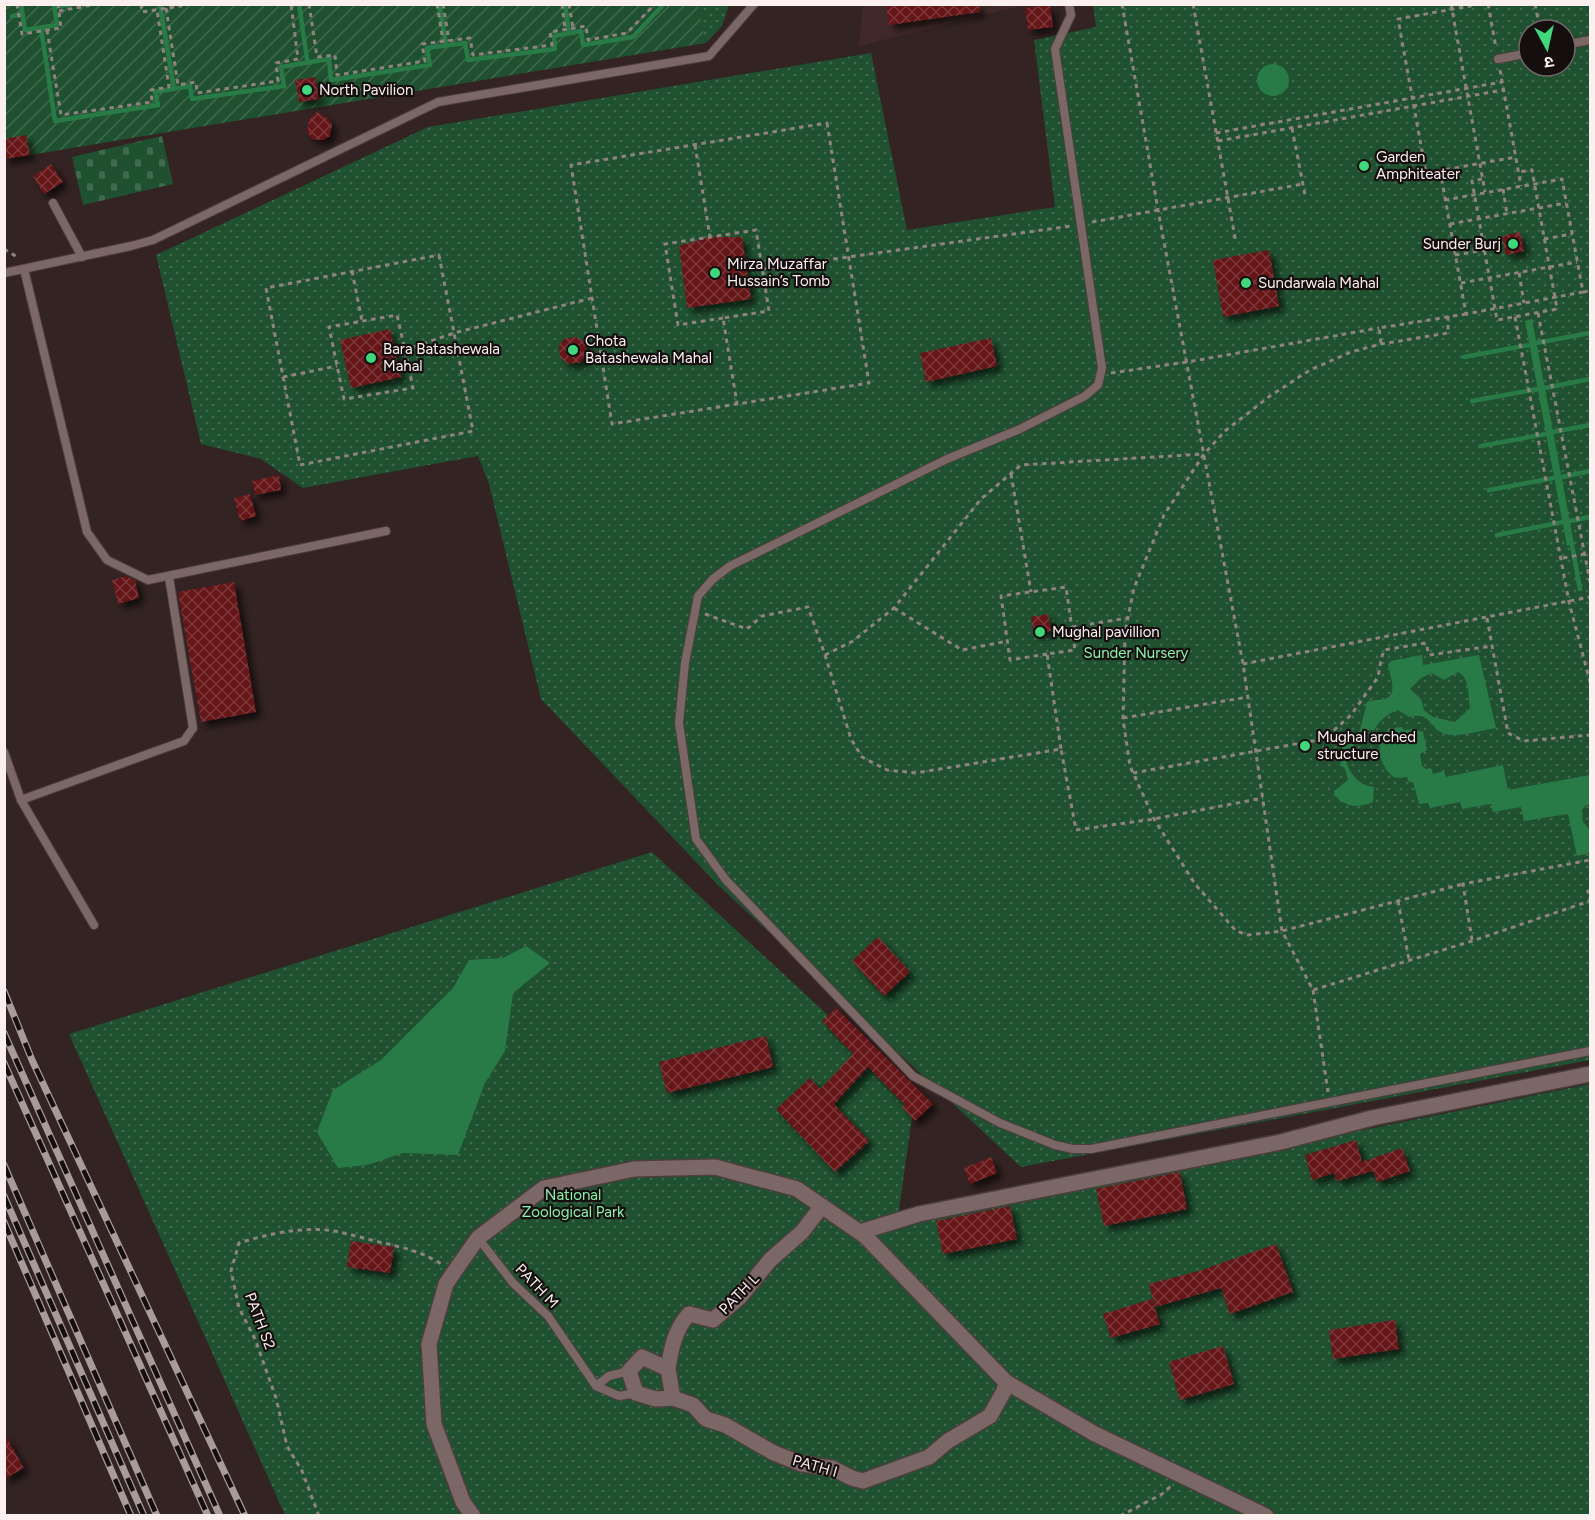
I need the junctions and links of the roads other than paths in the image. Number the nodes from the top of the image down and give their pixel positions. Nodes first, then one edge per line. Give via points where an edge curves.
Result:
1 (753, 4) edge
2 (1069, 4) edge
3 (1517, 55) edge
4 (1498, 59) road end
5 (53, 203) dead end
6 (82, 257) junction
7 (24, 269) junction
8 (4, 273) edge
9 (386, 531) dead end
10 (169, 578) junction
11 (4, 752) edge
12 (21, 800) junction
13 (94, 925) dead end
14 (1590, 1051) edge
15 (1590, 1074) edge
16 (822, 1206) junction
17 (860, 1232) junction
18 (478, 1238) junction
19 (668, 1369) junction
20 (629, 1371) junction
21 (1006, 1382) junction
22 (596, 1386) junction
23 (636, 1393) junction
24 (673, 1398) junction
25 (472, 1515) edge
26 (1266, 1515) edge

1 - 6 lane via 710,56 438,102 153,240
2 - 14 lane via 1071,15 1055,49 1101,368 1098,385 1085,396 1020,429 947,459 730,566 713,579 699,596 685,663 680,723 696,839 726,880 913,1076 1000,1123 1055,1145 1091,1149
3 - 4 lane
5 - 6 lane
6 - 7 lane
7 - 8 lane
7 - 10 lane via 87,532 107,560 148,580
9 - 10 lane
10 - 12 lane via 193,728 188,736 184,741
11 - 12 lane
12 - 13 lane
15 - 17 street via 1372,1118 1281,1142 920,1214
16 - 17 street
16 - 18 street via 797,1189 716,1167 634,1169 544,1188
16 - 19 street, PATH L via 740,1297 713,1320 689,1314 675,1337
17 - 21 street
18 - 22 lane, PATH M via 513,1282 548,1316
18 - 25 street via 446,1284 429,1344 434,1424 463,1502
19 - 20 street via 642,1357
19 - 24 street
20 - 22 lane via 609,1376
20 - 23 street
21 - 24 street, PATH I via 990,1416 928,1457 863,1481 832,1468 802,1464 774,1453
21 - 26 street via 1095,1434
22 - 23 lane via 619,1396
23 - 24 street, PATH I via 656,1399

